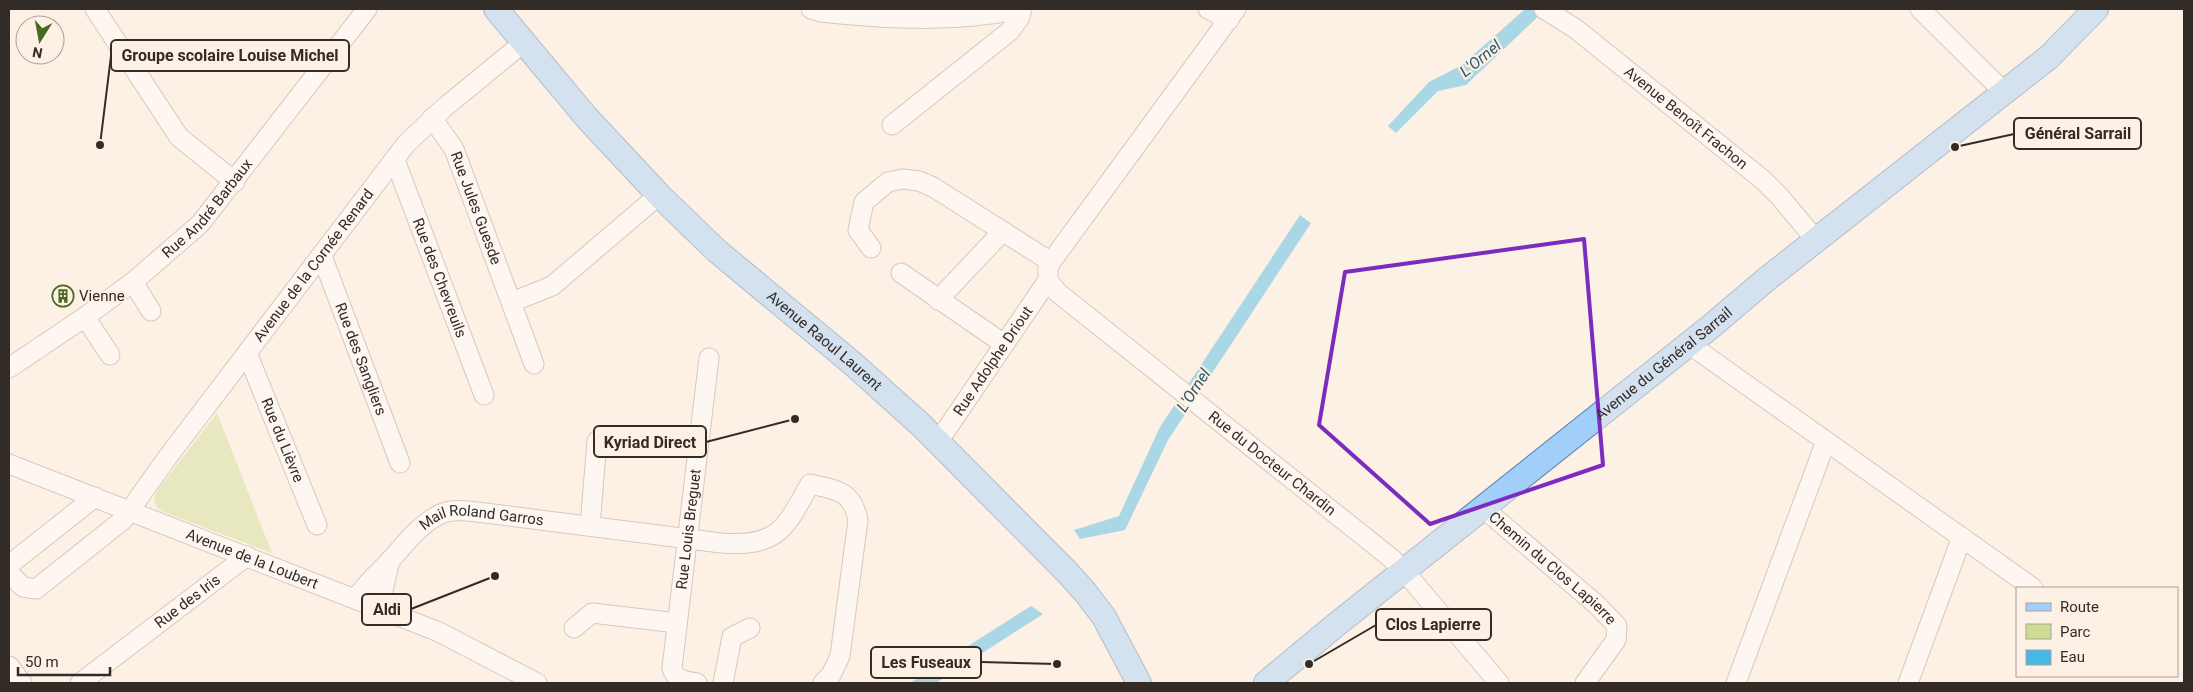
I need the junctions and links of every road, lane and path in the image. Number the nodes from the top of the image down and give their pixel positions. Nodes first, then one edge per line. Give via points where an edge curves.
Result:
1 (95, 9) edge
2 (367, 9) edge
3 (496, 9) edge
4 (810, 9) edge
5 (1021, 9) edge
6 (1208, 9) edge
7 (1920, 9) edge
8 (2071, 9) edge
9 (2096, 9) edge
10 (1550, 12) edge
11 (1233, 14) edge
12 (522, 43) junction
13 (2062, 45) junction
14 (2005, 92) junction
15 (432, 118) junction
16 (892, 125) dead end
17 (395, 160) junction
18 (235, 182) junction
19 (659, 195) junction
20 (1003, 231) junction
21 (1816, 240) junction
22 (871, 248) dead end
23 (322, 256) junction
24 (1049, 271) junction
25 (901, 273) dead end
26 (133, 282) junction
27 (938, 300) junction
28 (512, 302) junction
29 (151, 311) dead end
30 (85, 317) junction
31 (1004, 344) junction
32 (1689, 344) junction
33 (247, 353) junction
34 (110, 355) dead end
35 (709, 358) dead end
36 (534, 364) dead end
37 (9, 368) edge
38 (484, 396) dead end
39 (597, 440) dead end
40 (1826, 441) junction
41 (938, 442) junction
42 (400, 463) dead end
43 (9, 464) edge
44 (95, 497) junction
45 (1483, 508) junction
46 (130, 511) junction
47 (317, 525) dead end
48 (590, 526) junction
49 (1962, 537) junction
50 (689, 539) junction
51 (247, 556) junction
52 (390, 560) junction
53 (9, 565) edge
54 (1404, 571) junction
55 (9, 572) edge
56 (2033, 587) edge
57 (356, 599) junction
58 (378, 608) junction
59 (677, 623) junction
60 (574, 628) dead end
61 (750, 628) dead end
62 (494, 660) junction
63 (9, 666) edge
64 (22, 683) edge
65 (80, 683) edge
66 (525, 683) edge
67 (537, 683) edge
68 (697, 683) edge
69 (723, 683) edge
70 (823, 683) edge
71 (1139, 683) edge
72 (1266, 683) edge
73 (1499, 683) edge
74 (1585, 683) edge
75 (1736, 683) edge
76 (1908, 683) edge

1 - 18 street via 179,137
2 - 18 street, Rue André Barbaux
3 - 12 main road, Avenue Raoul Laurent
4 - 5 street via 883,18 958,17
5 - 16 street via 1020,17 1010,31
6 - 11 street
7 - 14 street
8 - 13 main road
9 - 13 main road, Avenue du Général Sarrail
10 - 21 street, Avenue Benoît Frachon via 1576,29 1763,180
11 - 24 street, Rue Adolphe Driout via 1099,196
12 - 15 street, Avenue de la Cornée Renard
12 - 19 main road, Avenue Raoul Laurent
13 - 14 main road, Avenue du Général Sarrail
14 - 21 main road, Avenue du Général Sarrail
15 - 17 street, Avenue de la Cornée Renard
15 - 28 street, Rue Jules Guesde via 454,149
17 - 23 street, Avenue de la Cornée Renard
17 - 38 street, Rue des Chevreuils
18 - 26 street, Rue André Barbaux via 200,224
19 - 28 street via 552,286
19 - 41 main road, Avenue Raoul Laurent via 717,251 852,363
20 - 22 street, Rue du Docteur Chardin via 933,187 903,179 888,182 864,202 858,230
20 - 24 street, Rue du Docteur Chardin
20 - 27 street
21 - 32 main road, Avenue du Général Sarrail
23 - 33 street, Avenue de la Cornée Renard
23 - 42 street, Rue des Sangliers
24 - 31 street, Rue Adolphe Driout
24 - 54 street, Rue du Docteur Chardin via 1057,292
25 - 27 street
26 - 29 street
26 - 30 street, Rue André Barbaux
27 - 31 street
28 - 36 street, Rue Jules Guesde
30 - 34 street
30 - 37 street, Rue André Barbaux
31 - 41 street, Rue Adolphe Driout
32 - 40 street
32 - 45 main road, Avenue du Général Sarrail
33 - 46 street, Avenue de la Cornée Renard
33 - 47 street, Rue du Lièvre
35 - 50 street, Rue Louis Breguet
39 - 48 street
40 - 49 street
40 - 75 street
41 - 71 main road, Avenue Raoul Laurent via 1086,592 1104,617
43 - 44 street, Avenue de la Loubert
44 - 46 street, Avenue de la Loubert
44 - 53 street
45 - 54 main road, Avenue du Général Sarrail
45 - 74 street, Chemin du Clos Lapierre via 1597,605 1616,626 1616,640
46 - 51 street, Avenue de la Loubert
46 - 55 street, Avenue de la Cornée Renard via 114,528 36,589 23,588
48 - 50 street, Mail Roland Garros
48 - 52 street, Mail Roland Garros via 449,511 434,517
49 - 56 street
49 - 76 street
50 - 59 street, Rue Louis Breguet
50 - 70 street, Mail Roland Garros via 739,544 773,536 792,517 810,484 837,490 848,497 858,520 840,656 831,675
51 - 57 street, Avenue de la Loubert
51 - 65 street, Rue des Iris
52 - 57 street, Mail Roland Garros
52 - 58 street, Mail Roland Garros
54 - 72 main road, Avenue du Général Sarrail
54 - 73 street
57 - 58 street, Avenue de la Loubert
58 - 62 street, Avenue de la Loubert via 439,632
59 - 60 street via 592,613
59 - 68 street, Rue Louis Breguet via 674,675
61 - 69 street via 732,637
62 - 66 street, Avenue de la Loubert
62 - 67 street, Avenue de la Loubert
63 - 64 street

